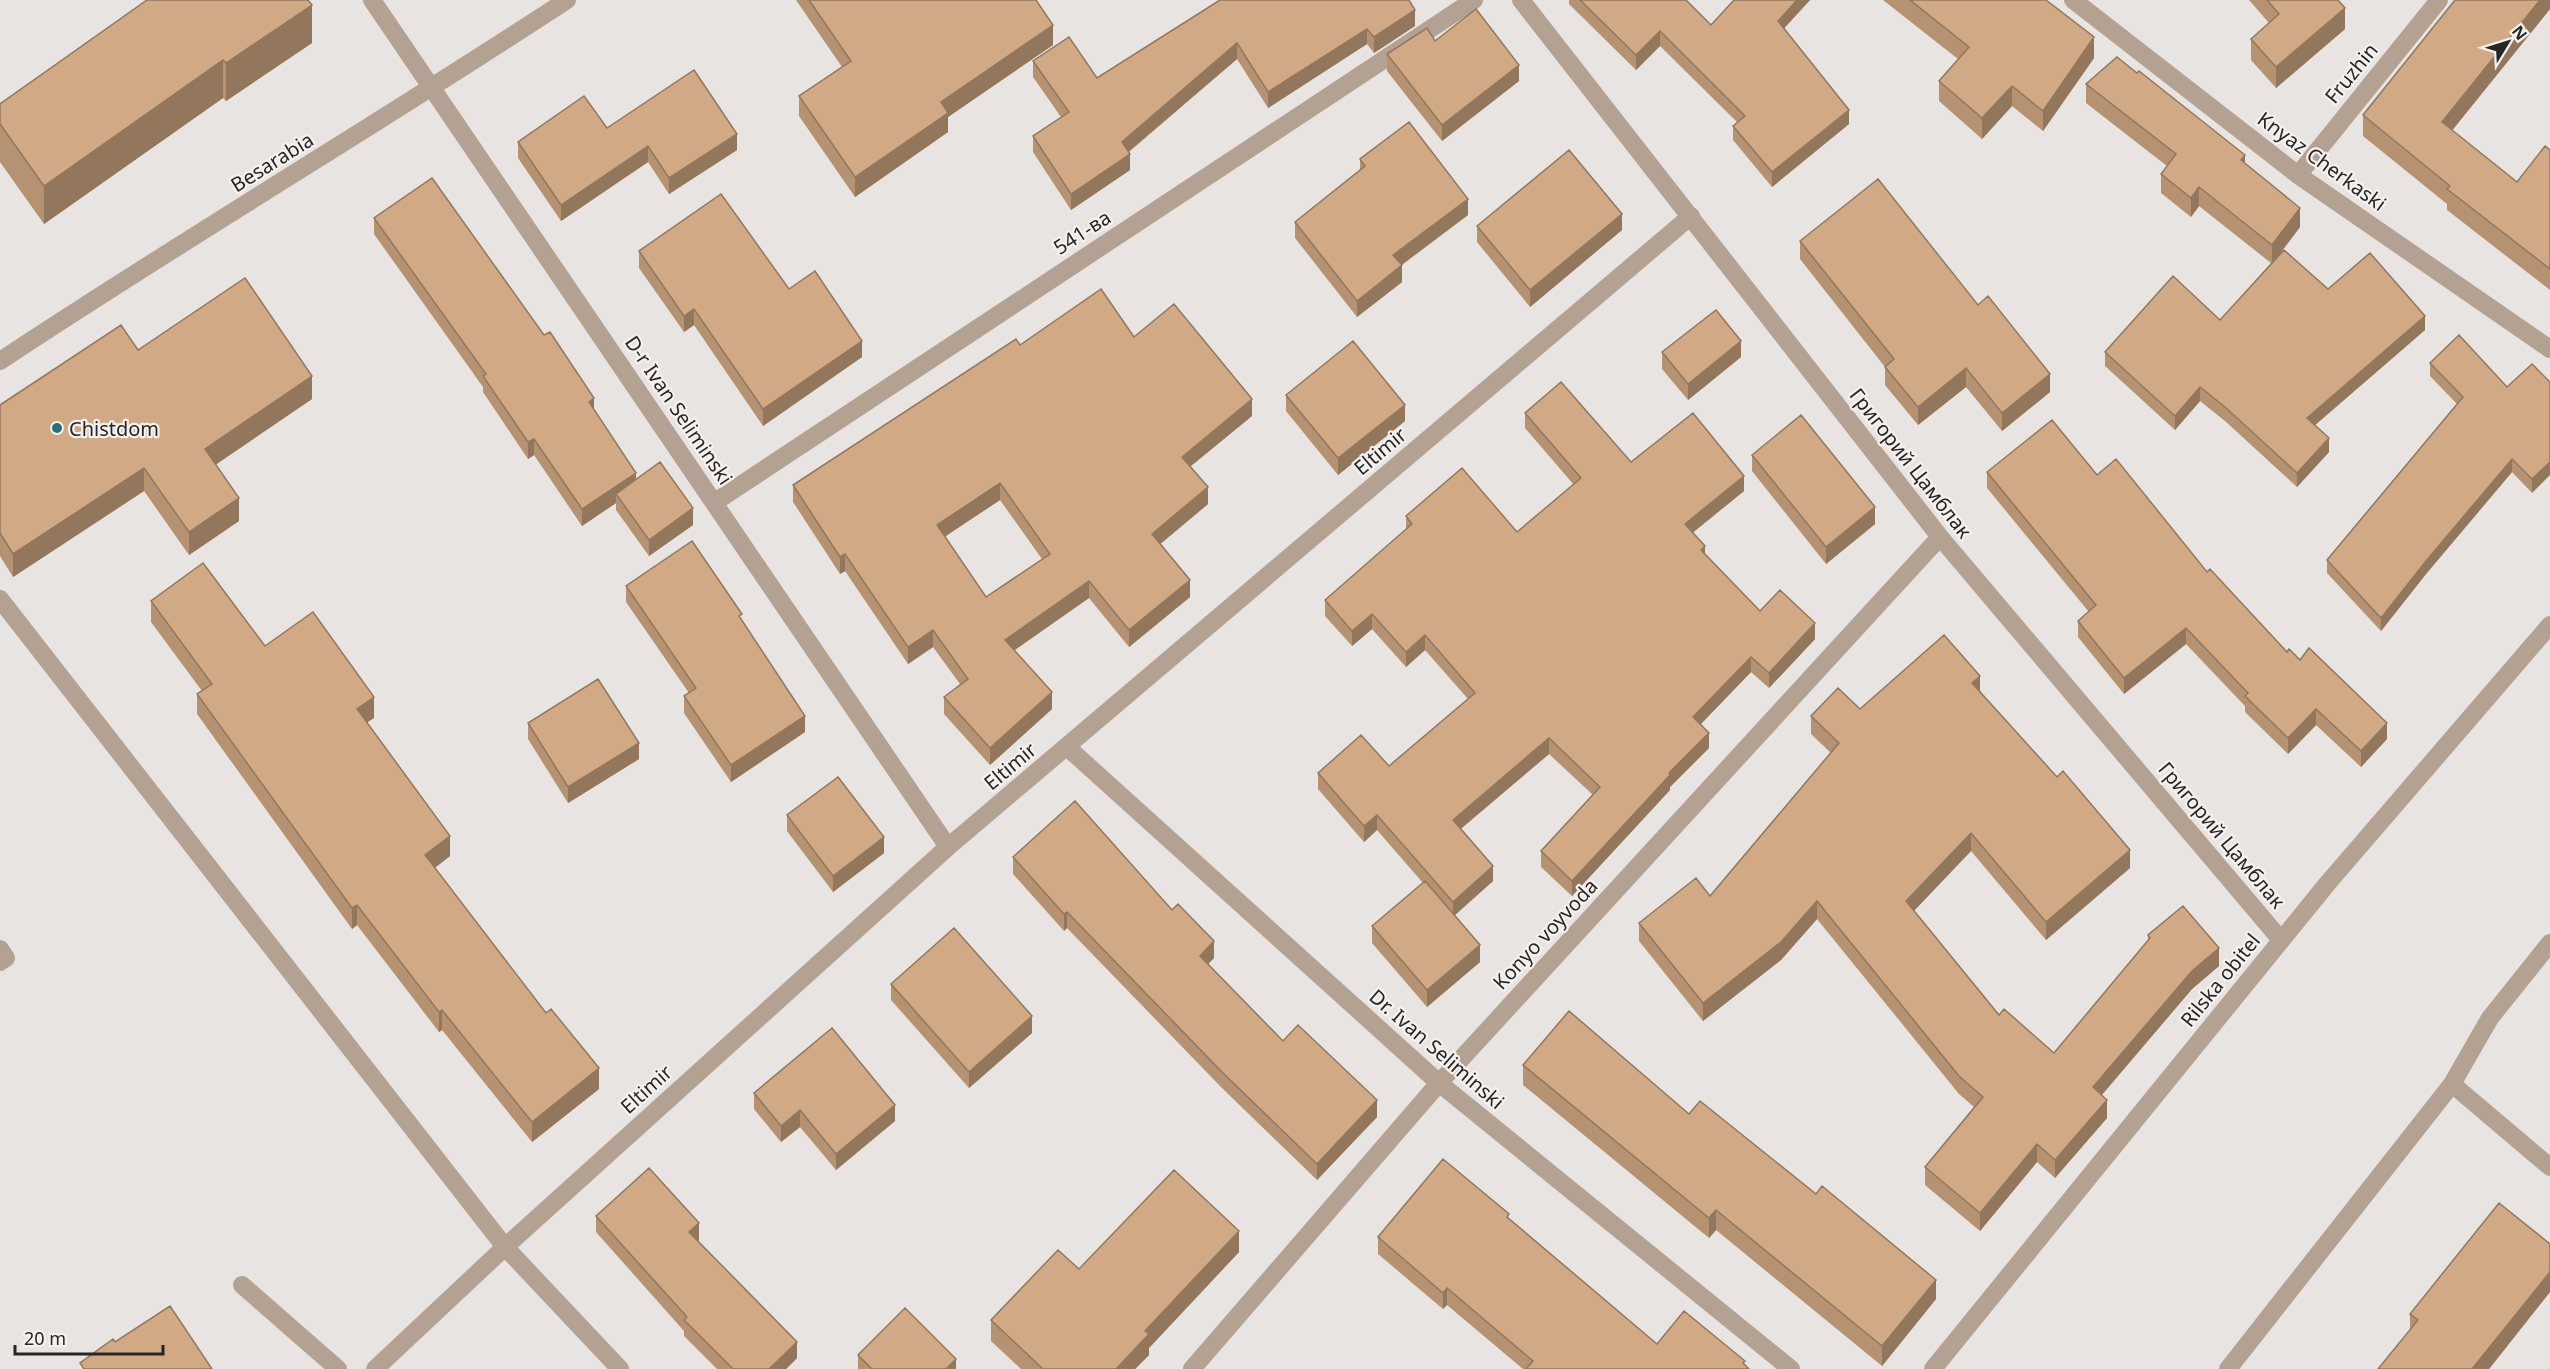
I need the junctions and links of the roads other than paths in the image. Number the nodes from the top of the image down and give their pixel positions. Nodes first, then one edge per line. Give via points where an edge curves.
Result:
1 (372, 0) edge
2 (567, 0) edge
3 (1474, 0) edge
4 (1521, 0) edge
5 (2073, 0) edge
6 (2439, 0) edge
7 (433, 88) junction
8 (2298, 175) junction
9 (1690, 216) junction
10 (2550, 349) edge
11 (0, 361) edge
12 (715, 502) junction
13 (1940, 537) junction
14 (0, 599) edge
15 (2550, 625) edge
16 (1067, 747) junction
17 (948, 847) junction
18 (2281, 940) junction
19 (2550, 943) edge
20 (0, 949) edge
21 (0, 962) edge
22 (1439, 1083) junction
23 (2452, 1084) junction
24 (2550, 1167) edge
25 (505, 1247) junction
26 (242, 1285) dead end
27 (338, 1369) edge
28 (375, 1369) edge
29 (620, 1369) edge
30 (1192, 1369) edge
31 (1791, 1369) edge
32 (1932, 1369) edge
33 (2228, 1369) edge

1 - 7 street, D-r Ivan Seliminski
2 - 7 street, Besarabia
3 - 12 street, 541-ва
4 - 9 street, Григорий Цамблак
5 - 8 street, Knyaz Cherkaski
6 - 8 street, Fruzhin
7 - 11 street, Besarabia
7 - 12 street, D-r Ivan Seliminski
8 - 10 street, Knyaz Cherkaski
9 - 13 street, Григорий Цамблак
9 - 16 street, Eltimir
12 - 17 street, D-r Ivan Seliminski
13 - 18 street, Григорий Цамблак
13 - 22 street, Konyo voyvoda
14 - 25 street
15 - 18 street, Rilska obitel
16 - 17 street, Eltimir
16 - 22 street, Dr. Ivan Seliminski
17 - 25 street, Eltimir
18 - 32 street, Rilska obitel
19 - 23 street via 2490,1018
20 - 21 street via 6,958
22 - 30 street, Konyo voyvoda
22 - 31 street, Dr. Ivan Seliminski
23 - 24 street
23 - 33 street
25 - 28 street, Eltimir
25 - 29 street
26 - 27 street

